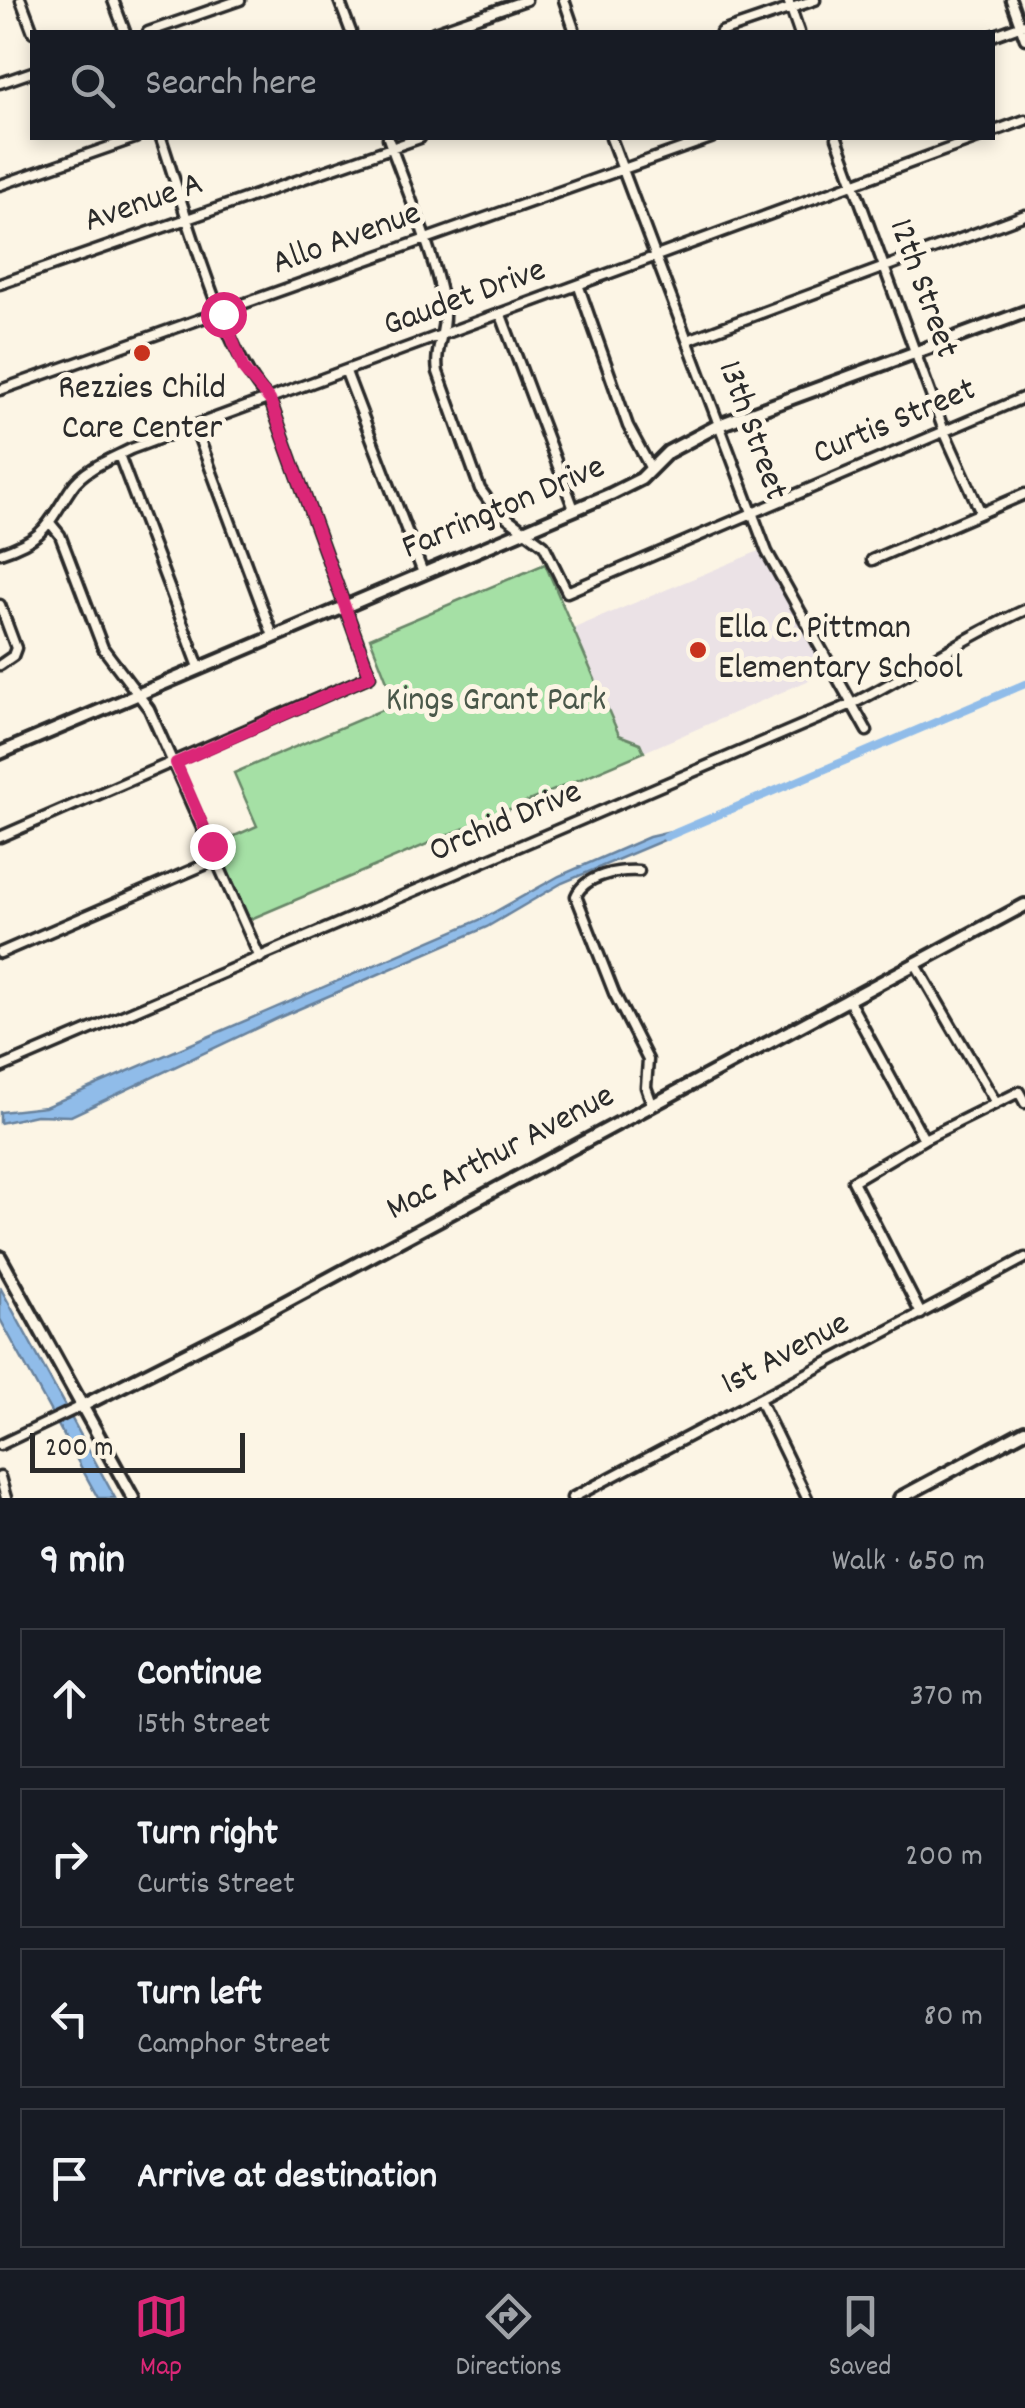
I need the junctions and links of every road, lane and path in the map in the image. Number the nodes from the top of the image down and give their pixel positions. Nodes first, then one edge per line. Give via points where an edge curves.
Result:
1 (21, 0) edge
2 (114, 0) edge
3 (340, 0) edge
4 (526, 0) edge
5 (564, 0) edge
6 (814, 0) edge
7 (1011, 0) edge
8 (236, 1) edge
9 (789, 4) edge
10 (1022, 25) edge
11 (32, 30) edge
12 (124, 30) edge
13 (154, 30) edge
14 (349, 30) edge
15 (440, 30) edge
16 (574, 30) edge
17 (726, 30) edge
18 (798, 30) edge
19 (995, 35) edge
20 (1025, 39) edge
21 (30, 73) edge
22 (0, 83) edge
23 (1025, 120) edge
24 (995, 131) edge
25 (129, 140) edge
26 (162, 140) edge
27 (389, 140) edge
28 (414, 140) edge
29 (612, 140) edge
30 (705, 140) edge
31 (837, 140) edge
32 (973, 140) edge
33 (391, 148) junction
34 (622, 170) junction
35 (0, 184) edge
36 (854, 185) junction
37 (1025, 215) edge
38 (189, 218) junction
39 (423, 242) junction
40 (658, 258) junction
41 (885, 267) junction
42 (0, 284) edge
43 (579, 288) junction
44 (1025, 312) edge
45 (223, 314) junction
46 (501, 316) junction
47 (441, 336) junction
48 (688, 340) junction
49 (915, 350) junction
50 (346, 372) junction
51 (0, 390) edge
52 (1025, 397) edge
53 (270, 400) junction
54 (719, 425) junction
55 (194, 427) junction
56 (944, 431) junction
57 (119, 455) junction
58 (652, 470) junction
59 (1025, 494) edge
60 (574, 509) junction
61 (981, 513) junction
62 (752, 514) junction
63 (51, 524) junction
64 (526, 527) junction
65 (0, 553) edge
66 (872, 560) dead end
67 (423, 573) junction
68 (0, 605) edge
69 (347, 607) junction
70 (1025, 610) edge
71 (273, 636) junction
72 (0, 664) edge
73 (199, 667) junction
74 (137, 694) junction
75 (852, 704) junction
76 (867, 731) dead end
77 (0, 753) edge
78 (176, 763) junction
79 (0, 837) edge
80 (218, 859) junction
81 (639, 871) dead end
82 (1025, 905) edge
83 (0, 954) edge
84 (260, 958) junction
85 (915, 963) junction
86 (848, 1000) junction
87 (0, 1068) edge
88 (996, 1103) junction
89 (1025, 1103) edge
90 (652, 1104) junction
91 (924, 1139) junction
92 (0, 1258) edge
93 (1025, 1258) edge
94 (920, 1314) junction
95 (760, 1401) junction
96 (84, 1405) junction
97 (1025, 1431) edge
98 (0, 1445) edge
99 (0, 1477) edge
100 (6, 1498) edge
101 (132, 1498) edge
102 (572, 1498) edge
103 (807, 1498) edge
104 (900, 1498) edge

1 - 11 street
2 - 12 street
3 - 14 street
4 - 15 street
5 - 16 street
6 - 9 street
7 - 10 street
8 - 13 street
9 - 17 street
9 - 18 street
10 - 19 street
10 - 20 street
21 - 22 street
23 - 24 street
25 - 35 street
26 - 38 street
27 - 33 street
28 - 33 street, Avenue A
29 - 34 street, 13th Street
30 - 34 street, Allo Avenue
31 - 36 street, 12th Street
32 - 36 street, Gaudet Drive
33 - 38 street, Avenue A
33 - 39 street
34 - 39 street, Allo Avenue
34 - 40 street, 13th Street
36 - 40 street, Gaudet Drive
36 - 41 street, 12th Street
37 - 41 street
38 - 42 street, Avenue A
38 - 45 street
39 - 45 street, Allo Avenue
39 - 47 street via 440,289
40 - 43 street, Gaudet Drive
40 - 48 street, 13th Street
41 - 48 street
41 - 49 street, 12th Street
43 - 46 street, Gaudet Drive
43 - 58 street via 628,426
44 - 49 street, Farrington Drive
45 - 51 street, Allo Avenue
45 - 53 street via 244,370
46 - 47 street, Gaudet Drive
46 - 60 street
47 - 50 street, Gaudet Drive
47 - 64 street via 438,372 480,489 494,508
48 - 54 street, 13th Street
49 - 54 street, Farrington Drive
49 - 56 street, 12th Street
50 - 53 street, Gaudet Drive
50 - 67 street
52 - 56 street, Curtis Street
53 - 55 street, Gaudet Drive
53 - 69 street
54 - 58 street, Farrington Drive via 668,452
54 - 62 street, 13th Street
55 - 57 street, Gaudet Drive
55 - 71 street
56 - 61 street, 12th Street
56 - 62 street, Curtis Street
57 - 63 street, Gaudet Drive via 73,484
57 - 73 street
58 - 60 street, Farrington Drive
59 - 61 street
60 - 64 street, Farrington Drive
61 - 66 street
62 - 64 street, Curtis Street via 566,592 544,545
62 - 75 street, 13th Street via 781,580
63 - 65 street, Gaudet Drive
63 - 74 street via 103,648
64 - 67 street, Farrington Drive
67 - 69 street, Farrington Drive
68 - 72 street via 16,648
69 - 71 street, Farrington Drive
69 - 78 street via 370,676
70 - 75 street, Orchid Drive
71 - 73 street, Farrington Drive
73 - 74 street, Farrington Drive
74 - 77 street, Farrington Drive
74 - 78 street
75 - 76 street, 13th Street
75 - 84 street, Orchid Drive
78 - 79 street
78 - 80 street
80 - 83 street
80 - 84 street
81 - 90 street via 587,882 576,896 648,1060
82 - 85 street, Mac Arthur Avenue
84 - 87 street, Orchid Drive
85 - 86 street, Mac Arthur Avenue
85 - 88 street
86 - 90 street, Mac Arthur Avenue
86 - 91 street
88 - 89 street via 1019,1092
88 - 91 street
90 - 96 street, Mac Arthur Avenue
91 - 94 street via 853,1182
92 - 96 street
93 - 94 street, 1st Avenue
94 - 95 street, 1st Avenue
95 - 102 street, 1st Avenue
95 - 103 street
96 - 98 street, Mac Arthur Avenue
96 - 101 street
97 - 104 street
99 - 100 street

